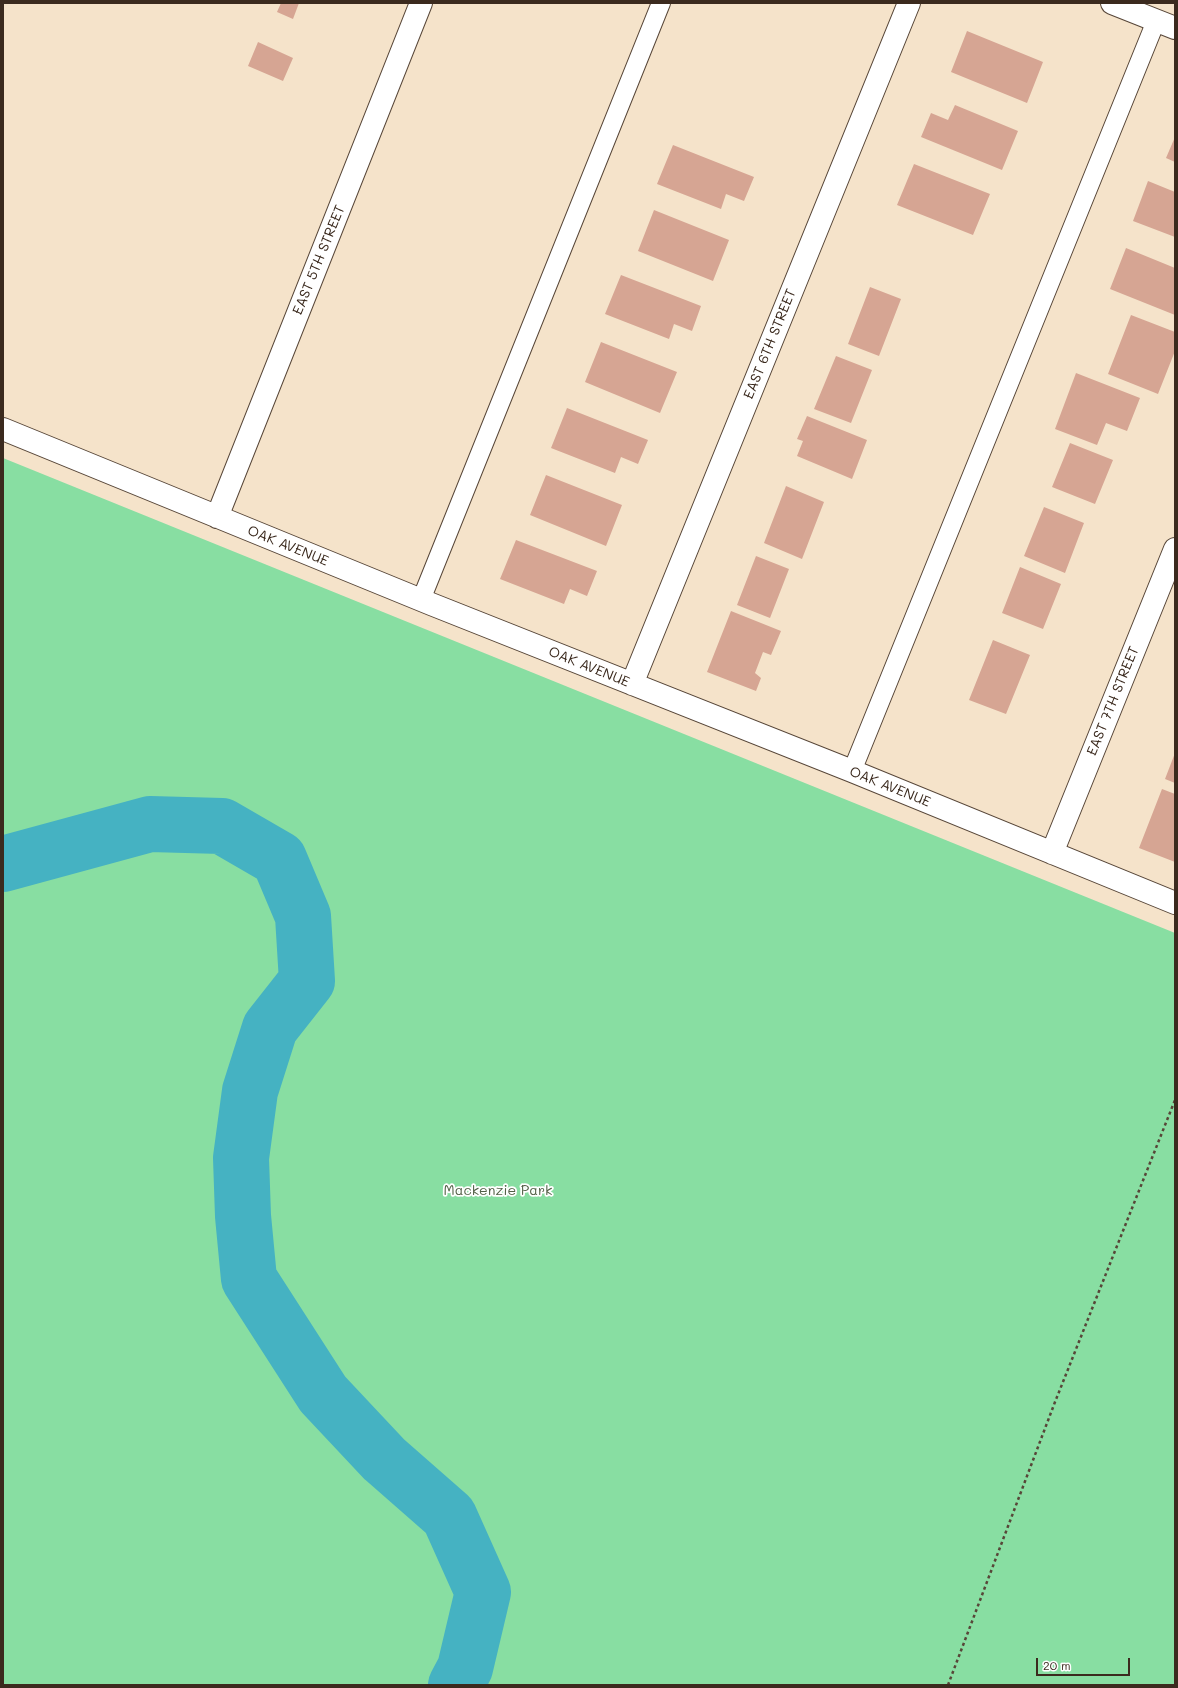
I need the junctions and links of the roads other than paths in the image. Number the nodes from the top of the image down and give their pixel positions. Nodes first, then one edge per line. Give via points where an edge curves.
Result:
1 (422, 3) edge
2 (661, 3) edge
3 (909, 3) edge
4 (1112, 3) edge
5 (1166, 25) edge
6 (3, 429) edge
7 (217, 517) junction
8 (1175, 549) edge
9 (421, 600) junction
10 (632, 684) junction
11 (852, 771) junction
12 (1052, 853) junction
13 (1175, 903) edge

1 - 7 street, EAST 5TH STREET
2 - 9 lane
3 - 10 street, EAST 6TH STREET
4 - 5 street
5 - 11 lane
6 - 7 street, OAK AVENUE
7 - 9 street, OAK AVENUE
8 - 12 street, EAST 7TH STREET
9 - 10 street, OAK AVENUE
10 - 11 street, OAK AVENUE
11 - 12 street, OAK AVENUE
12 - 13 street, OAK AVENUE

